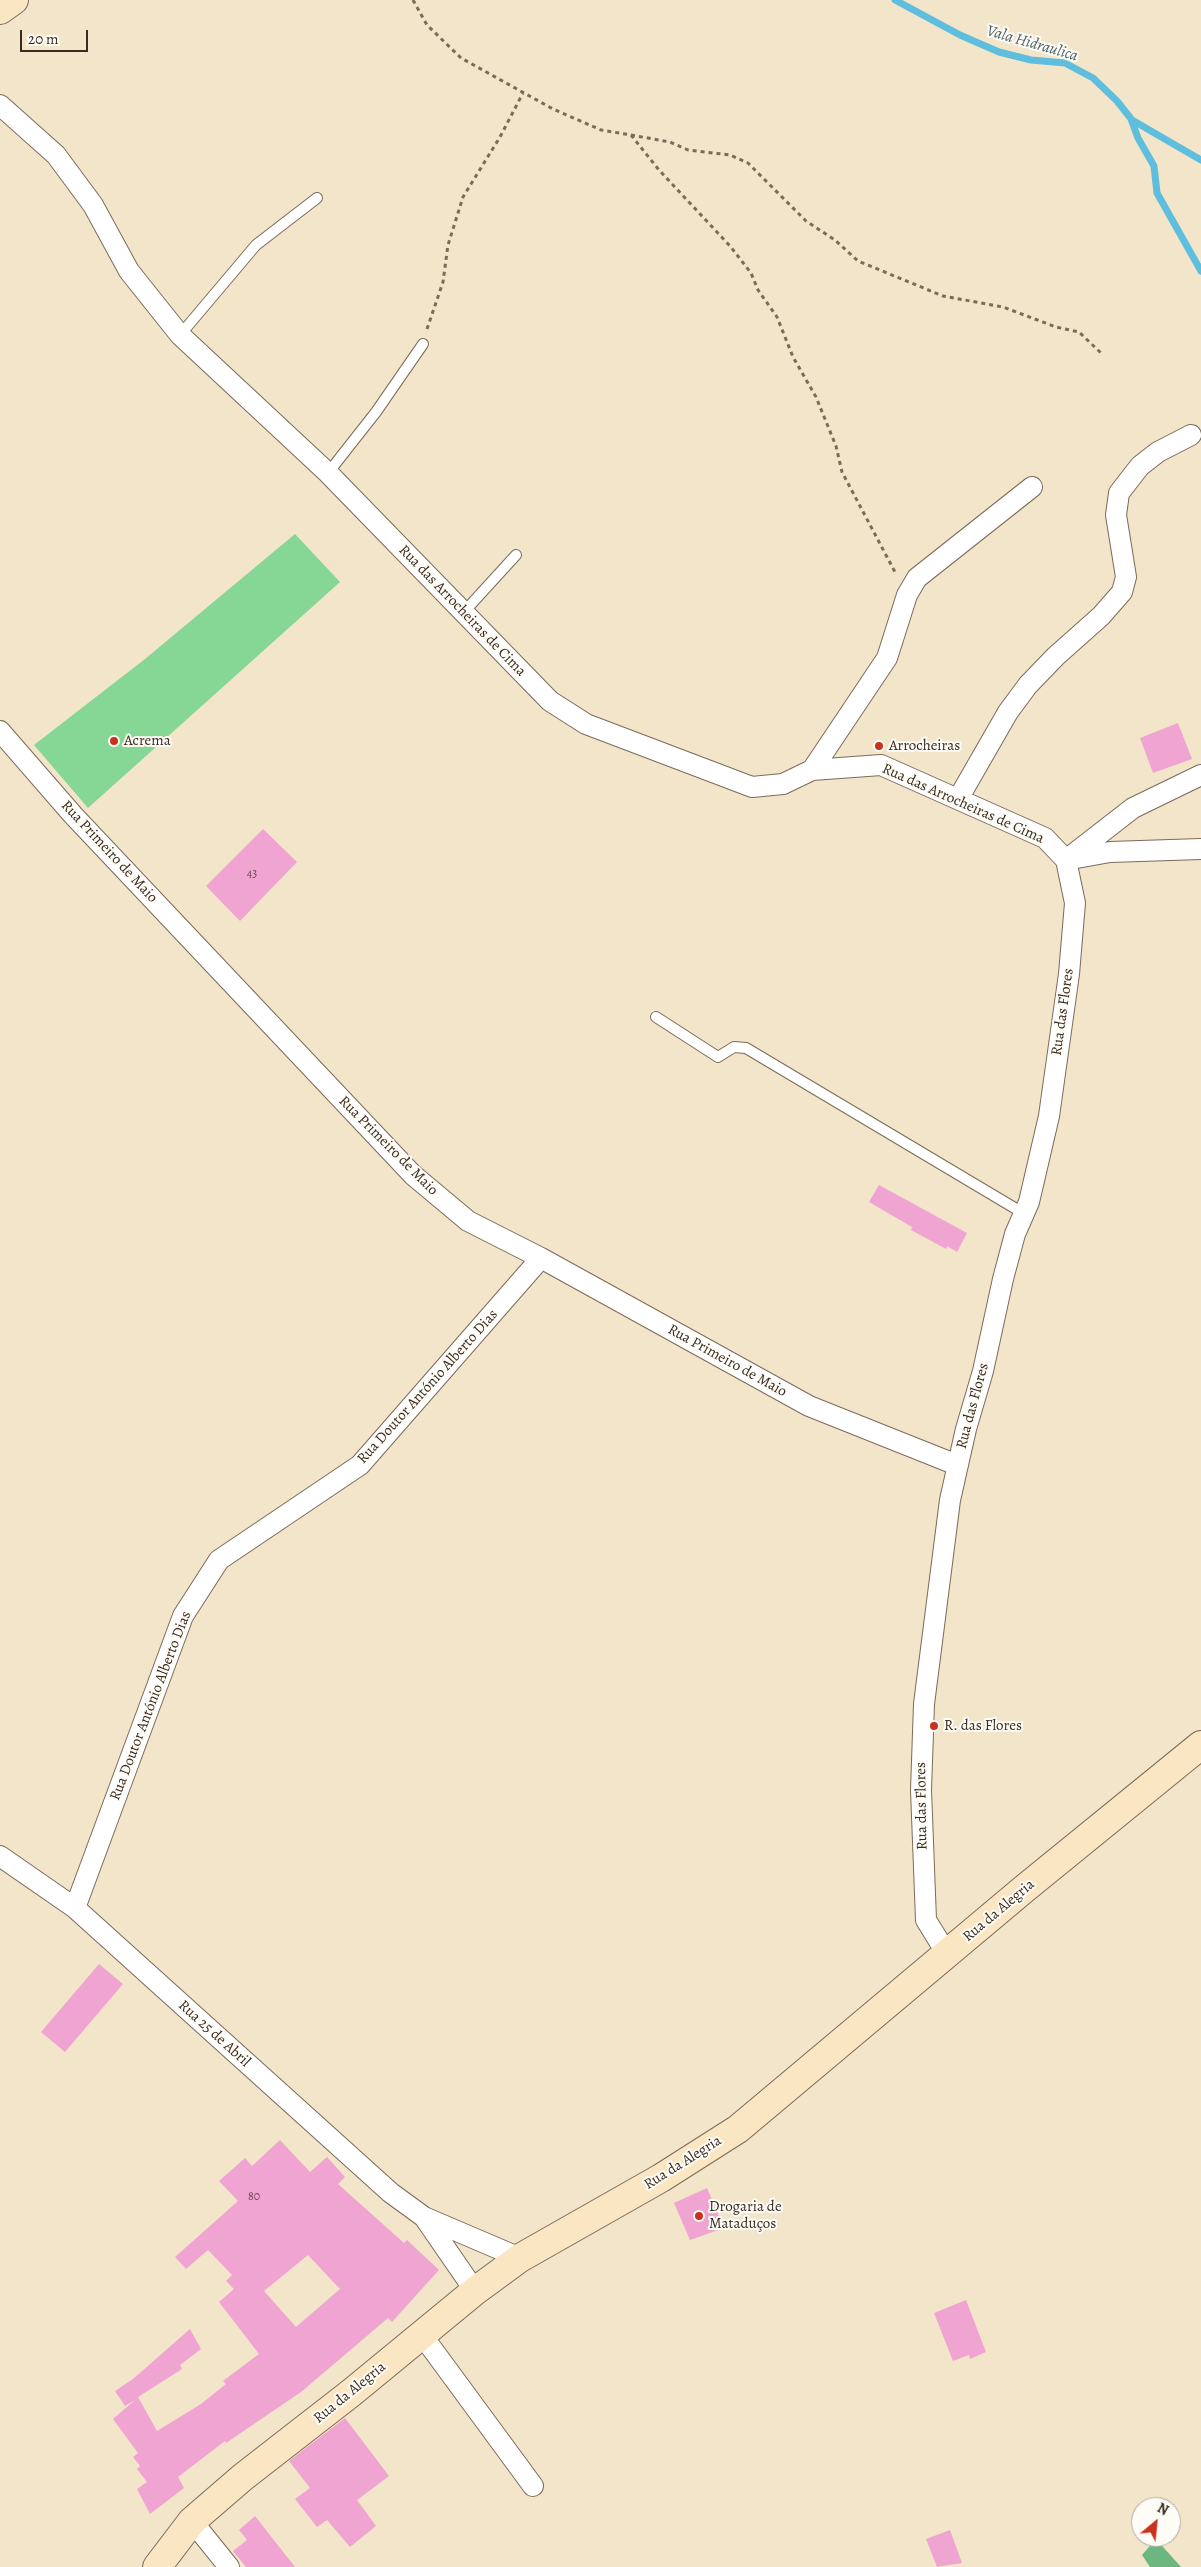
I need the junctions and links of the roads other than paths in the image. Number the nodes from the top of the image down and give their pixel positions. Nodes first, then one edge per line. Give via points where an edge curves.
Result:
1 (14, 0) edge
2 (0, 10) edge
3 (0, 105) edge
4 (317, 198) dead end
5 (180, 335) junction
6 (423, 344) road end
7 (1191, 435) dead end
8 (328, 473) junction
9 (1032, 487) dead end
10 (516, 555) dead end
11 (463, 613) junction
12 (0, 731) edge
13 (812, 770) junction
14 (1201, 775) edge
15 (958, 798) junction
16 (1201, 849) edge
17 (1066, 860) junction
18 (656, 1017) dead end
19 (1024, 1213) junction
20 (542, 1258) junction
21 (957, 1465) junction
22 (1201, 1745) edge
23 (0, 1856) edge
24 (75, 1908) junction
25 (947, 1954) junction
26 (424, 2217) junction
27 (520, 2258) junction
28 (474, 2291) junction
29 (422, 2335) junction
30 (533, 2486) dead end
31 (192, 2521) junction
32 (157, 2567) edge
33 (229, 2567) edge

1 - 2 street
3 - 5 street, Rua das Arrocheiras de Cima via 56,155 93,205 129,271
4 - 5 lane via 256,245
5 - 8 street, Rua das Arrocheiras de Cima
6 - 8 lane
7 - 15 street via 1158,452 1140,466 1119,493 1116,515 1126,576 1122,592 1028,685 1008,712
8 - 11 street, Rua das Arrocheiras de Cima
9 - 13 street via 917,578 907,595 886,658
10 - 11 lane
11 - 13 street, Rua das Arrocheiras de Cima via 550,701 586,724 752,787 783,784
12 - 20 street, Rua Primeiro de Maio via 73,815 413,1175 468,1221
13 - 15 street, Rua das Arrocheiras de Cima via 881,765
14 - 17 street via 1133,808
15 - 17 street, Rua das Arrocheiras de Cima via 1045,838
16 - 17 street via 1110,852
17 - 19 street, Rua das Flores via 1075,903 1069,974 1049,1116
18 - 19 lane via 718,1057 734,1047 746,1048
19 - 21 street, Rua das Flores via 1003,1279 983,1371
20 - 21 street, Rua Primeiro de Maio via 809,1406
20 - 24 street, Rua Doutor António Alberto Dias via 360,1465 219,1560 183,1616
21 - 25 street, Rua das Flores via 938,1576 921,1749 926,1920
22 - 25 street, Rua da Alegria
23 - 24 street, Rua 25 de Abril
24 - 26 street, Rua 25 de Abril via 391,2193
25 - 27 street, Rua da Alegria via 738,2129 661,2178
26 - 27 street, Rua 25 de Abril
26 - 28 street, Rua 25 de Abril
27 - 28 street, Rua da Alegria
28 - 29 street, Rua da Alegria
29 - 30 street
29 - 31 street, Rua da Alegria
31 - 32 street, Rua da Alegria
31 - 33 street

